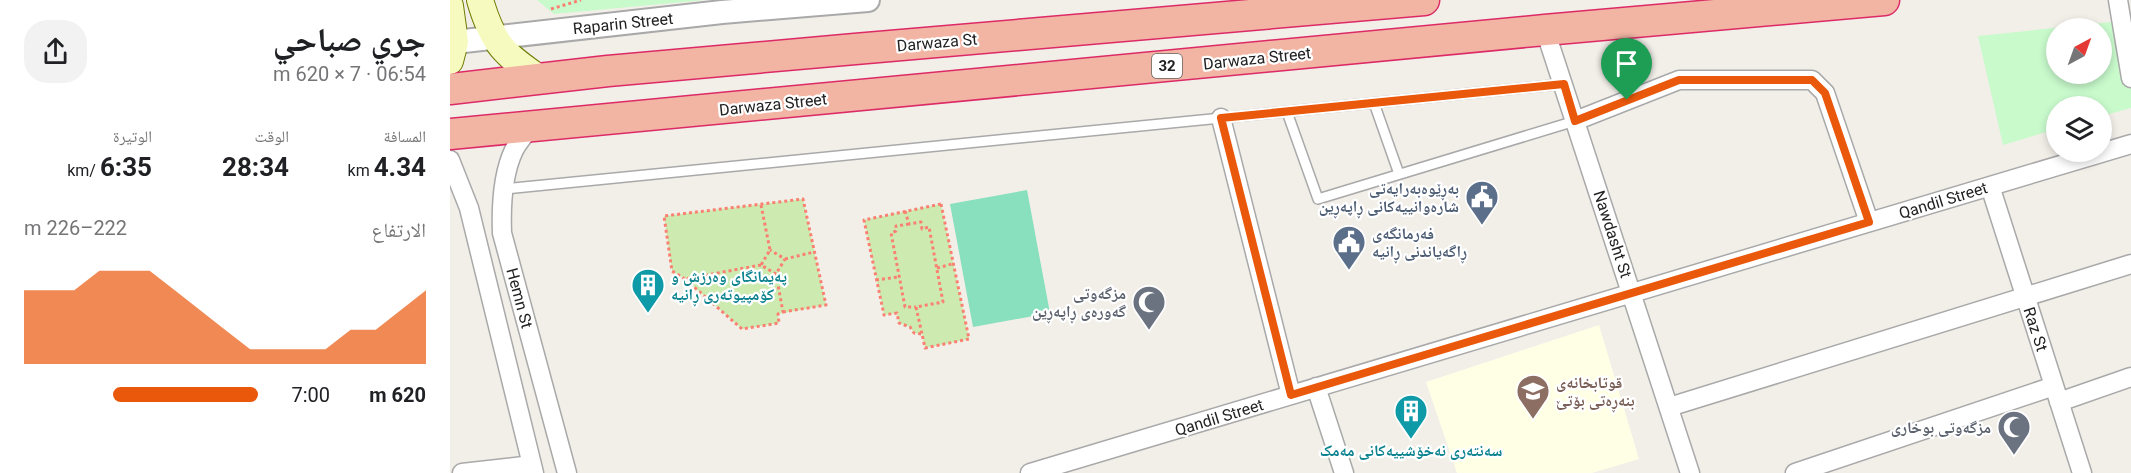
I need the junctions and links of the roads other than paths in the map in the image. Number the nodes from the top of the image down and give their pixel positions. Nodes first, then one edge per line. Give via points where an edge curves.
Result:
1 (868, 0) edge
2 (1424, 0) edge
3 (1884, 0) edge
4 (2118, 0) edge
5 (481, 1) edge
6 (450, 5) edge
7 (1105, 28) junction
8 (1545, 30) junction
9 (493, 37) junction
10 (452, 49) edge
11 (1108, 72) junction
12 (2131, 78) edge
13 (542, 80) junction
14 (1564, 84) junction
15 (450, 89) edge
16 (1374, 103) junction
17 (1287, 112) junction
18 (1221, 118) junction
19 (1575, 121) junction
20 (531, 127) junction
21 (450, 134) edge
22 (2131, 144) edge
23 (450, 160) edge
24 (1399, 174) junction
25 (455, 182) edge
26 (1990, 186) junction
27 (504, 189) junction
28 (1869, 222) junction
29 (2131, 264) edge
30 (1632, 293) junction
31 (2026, 297) junction
32 (2131, 377) edge
33 (1316, 387) junction
34 (2057, 394) junction
35 (1291, 395) junction
36 (1669, 407) junction
37 (533, 469) edge
38 (462, 473) edge
39 (567, 473) edge
40 (1030, 473) edge
41 (1344, 473) edge
42 (1689, 473) edge
43 (1795, 473) edge
44 (2082, 473) edge

1 - 9 street, Raparin Street
2 - 7 highway, Darwaza St
3 - 8 highway, Darwaza Street / 32
4 - 12 street
5 - 6 main road via 466,10
5 - 9 main road
6 - 10 main road
7 - 11 highway
7 - 13 highway, Darwaza St
8 - 11 highway, Darwaza Street / 32
8 - 14 street, Nawdasht St
9 - 10 street, Raparin Street
9 - 13 main road via 508,56
11 - 20 highway, Darwaza Street / 32
13 - 15 highway, Darwaza St
14 - 16 lane
14 - 19 street, Nawdasht St
16 - 17 lane
16 - 24 lane
17 - 18 lane
17 - 24 lane via 1318,199
18 - 27 lane
18 - 35 street
19 - 24 lane
19 - 28 street via 1679,80 1812,80 1825,93
19 - 30 street, Nawdasht St
20 - 21 highway, Darwaza Street / 32
20 - 27 street, Hemn St via 510,159
22 - 26 street, Qandil Street
23 - 25 street, Hemn St
25 - 37 street, Hemn St via 480,253
26 - 28 street, Qandil Street
26 - 31 street, Raz St
27 - 39 street, Hemn St via 502,233
28 - 30 street, Qandil Street
29 - 31 street
30 - 33 street, Qandil Street
30 - 36 street, Nawdasht St
31 - 34 street, Raz St
31 - 36 street
32 - 34 street
33 - 35 street, Qandil Street
33 - 41 street
34 - 43 street
34 - 44 street, Raz St
35 - 40 street, Qandil Street
36 - 42 street, Nawdasht St
37 - 38 street

